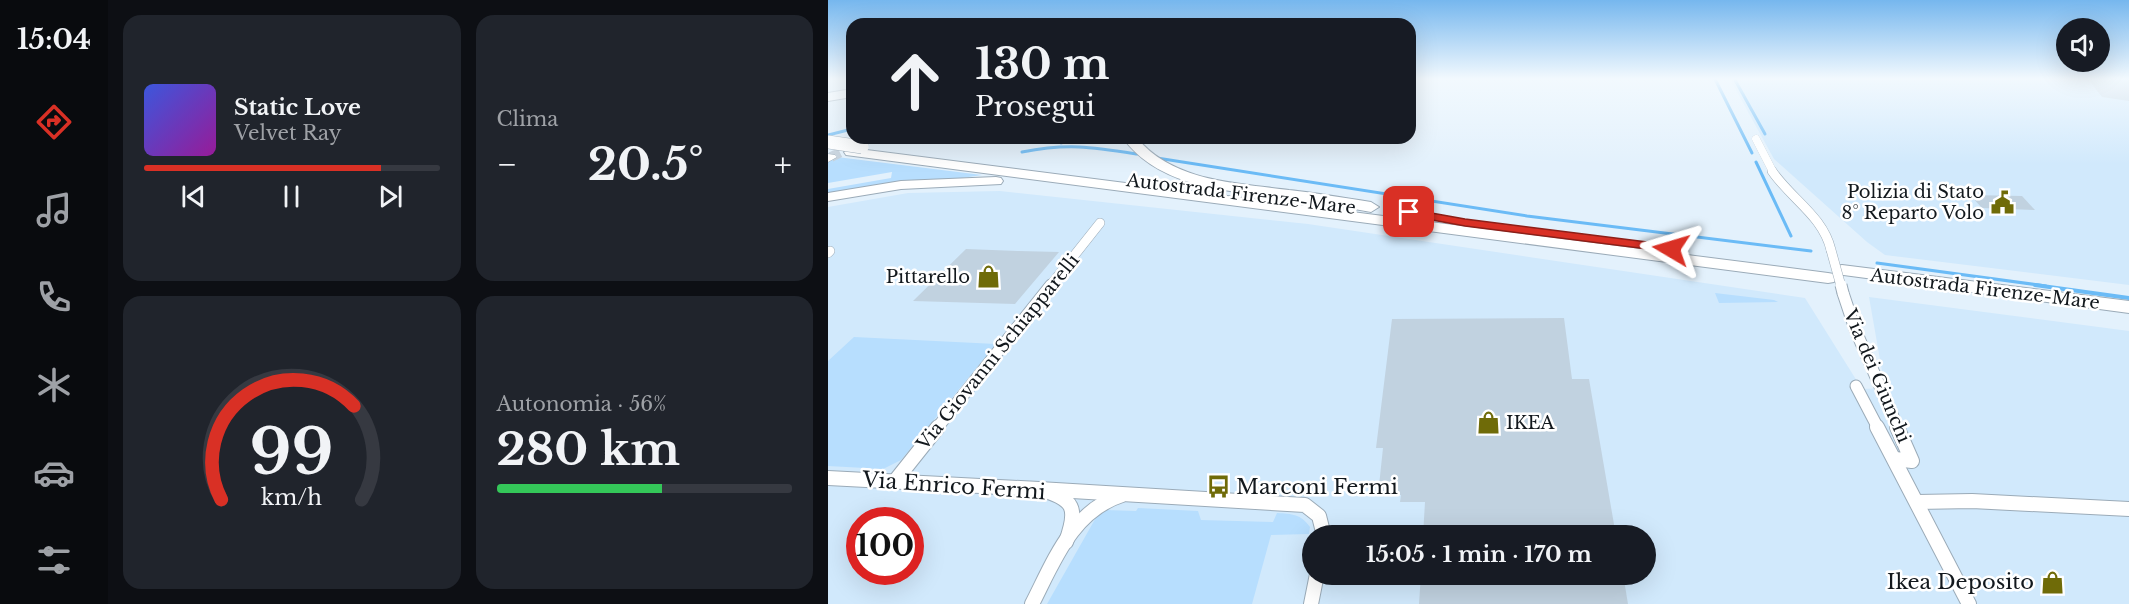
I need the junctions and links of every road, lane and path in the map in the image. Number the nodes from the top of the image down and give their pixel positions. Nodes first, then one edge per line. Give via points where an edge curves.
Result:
1 (1756, 139) dead end
2 (828, 142) edge
3 (1135, 144) edge
4 (857, 150) junction
5 (829, 155) edge
6 (828, 197) edge
7 (1224, 200) junction
8 (1465, 222) junction
9 (1100, 224) dead end
10 (1838, 278) junction
11 (2129, 307) edge
12 (2129, 316) edge
13 (1856, 386) dead end
14 (1895, 459) junction
15 (828, 477) edge
16 (895, 481) junction
17 (1039, 489) junction
18 (1129, 494) junction
19 (1917, 502) junction
20 (2129, 509) edge
21 (1323, 525) edge
22 (1066, 542) junction
23 (1315, 585) edge
24 (1032, 604) edge
25 (1311, 604) edge
26 (1969, 604) edge

1 - 10 street, Via dei Giunchi, bridge via 1780,182 1830,238
2 - 4 highway, Autostrada Firenze-Mare, bridge
3 - 8 highway via 1159,164 1202,180
4 - 5 highway, Autostrada Firenze-Mare
4 - 7 highway, Autostrada Firenze-Mare
4 - 8 highway, Autostrada Firenze-Mare
6 - 7 highway via 902,185 964,181
7 - 10 highway, Autostrada Firenze-Mare
8 - 10 highway, Autostrada Firenze-Mare
9 - 16 street, Via Giovanni Schiapparelli
10 - 11 highway, Autostrada Firenze-Mare
10 - 12 highway, Autostrada Firenze-Mare
10 - 14 street, Via dei Giunchi via 1855,329 1912,461
13 - 14 street
14 - 19 street, Via dei Giunchi
15 - 16 street, Via Enrico Fermi
16 - 17 street, Via Enrico Fermi
17 - 18 street
17 - 22 street, Via Enrico Fermi via 1071,501 1074,518
18 - 21 street via 1305,505
18 - 22 street via 1093,507
19 - 20 street
19 - 26 street, Via dei Giunchi
22 - 24 street
23 - 25 street

